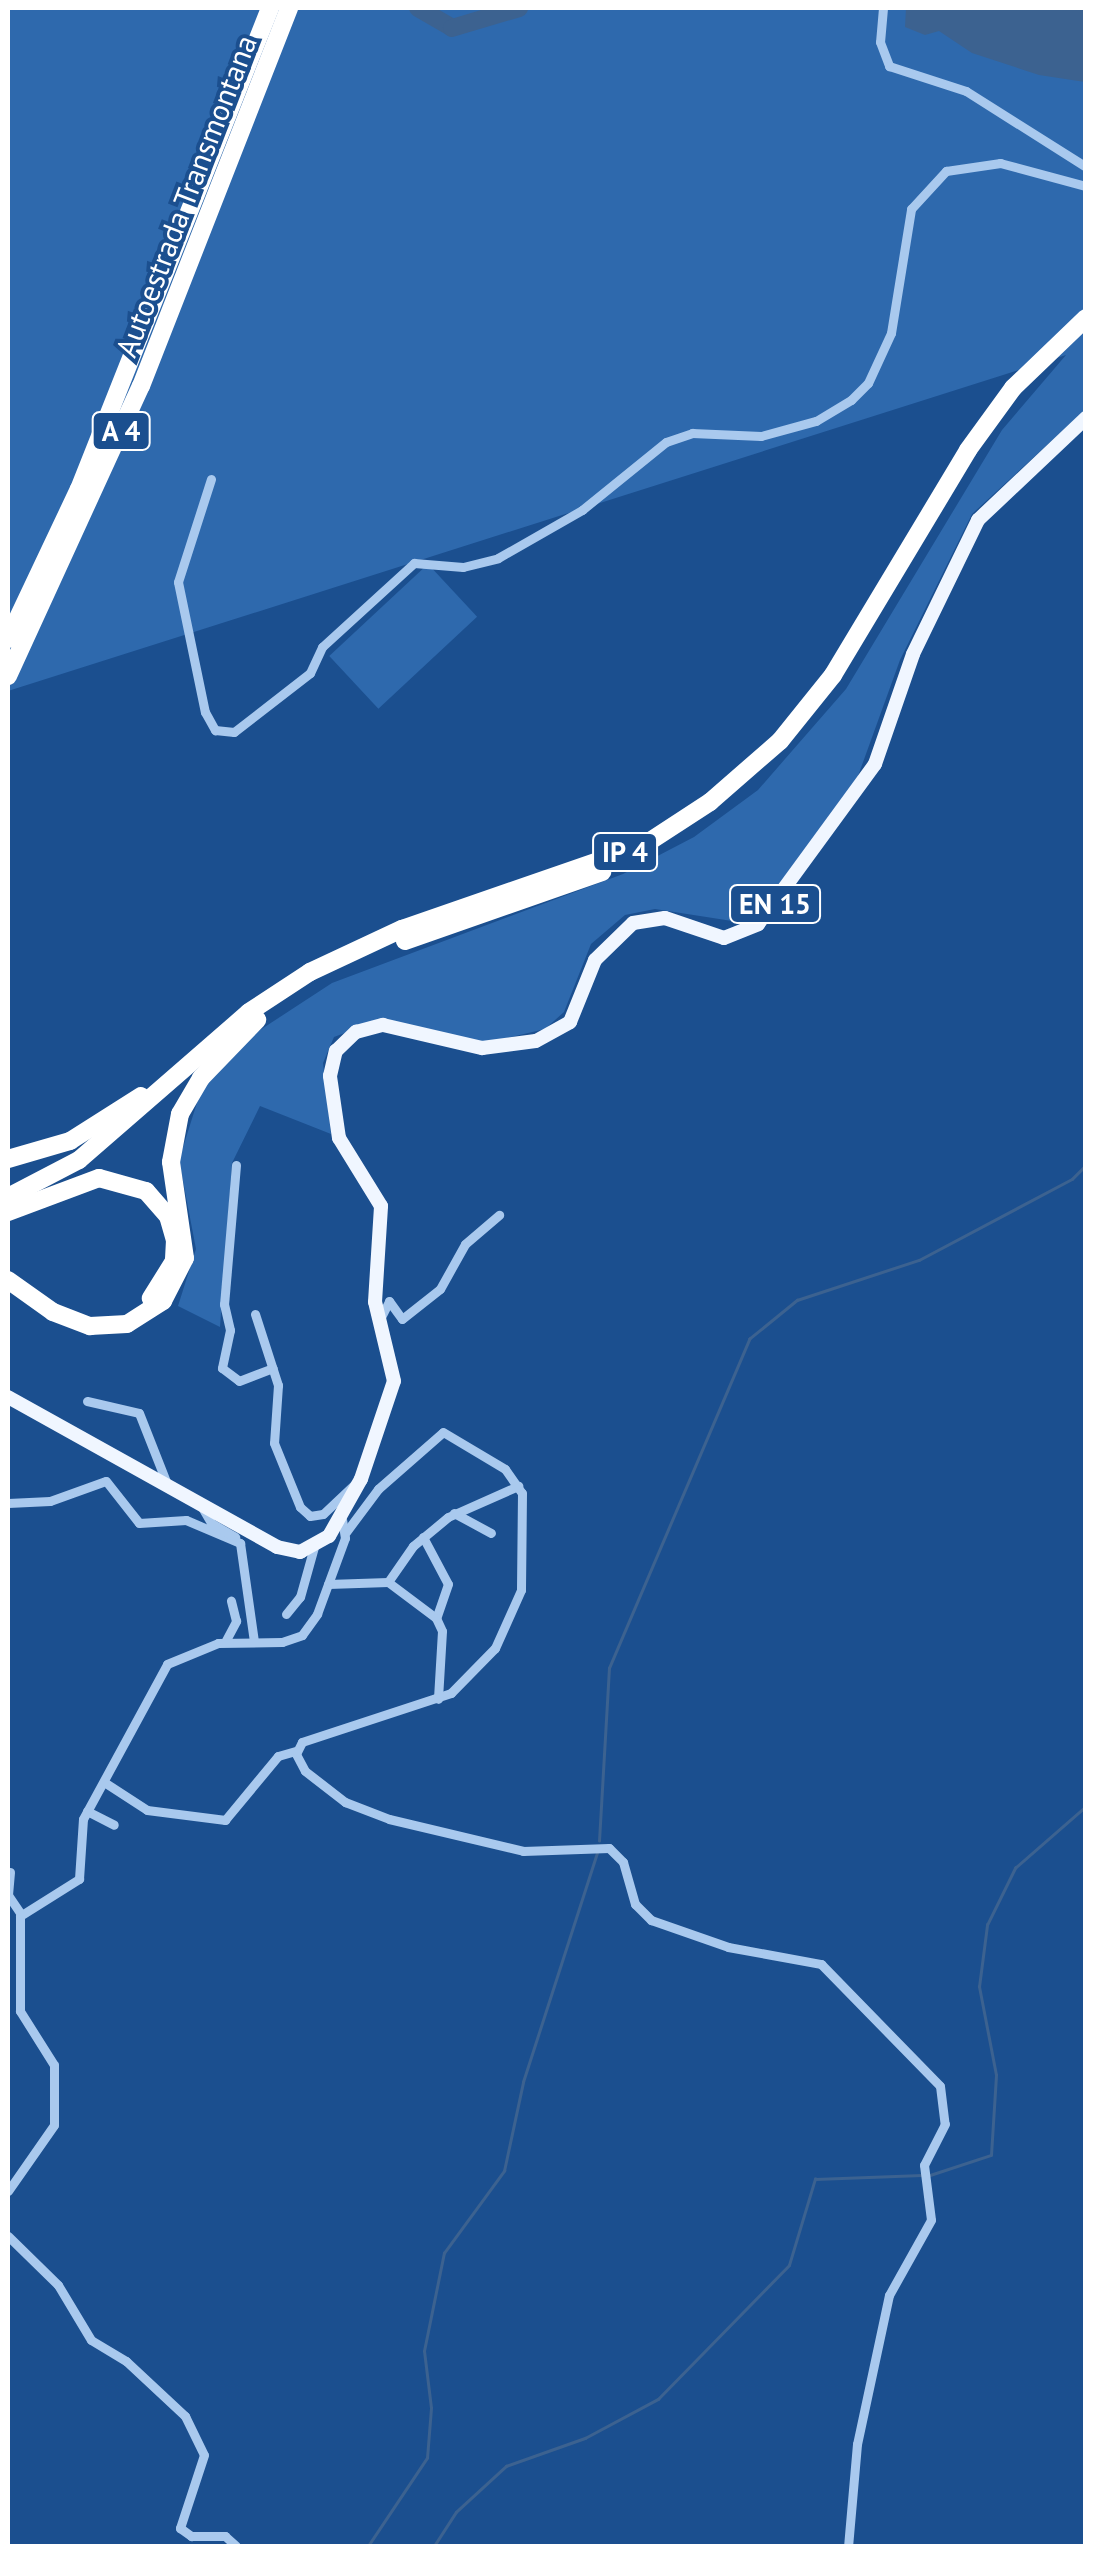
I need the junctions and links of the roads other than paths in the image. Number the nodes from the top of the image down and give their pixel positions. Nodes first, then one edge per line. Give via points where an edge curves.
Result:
1 (270, 8) edge
2 (289, 8) edge
3 (883, 8) edge
4 (1086, 167) edge
5 (213, 178) junction
6 (1086, 186) edge
7 (1086, 318) edge
8 (1086, 329) edge
9 (1086, 418) edge
10 (212, 479) dead end
11 (8, 638) edge
12 (8, 676) edge
13 (572, 871) junction
14 (258, 1020) junction
15 (8, 1159) edge
16 (236, 1165) dead end
17 (8, 1198) edge
18 (8, 1209) edge
19 (499, 1215) dead end
20 (8, 1268) edge
21 (8, 1280) edge
22 (171, 1281) junction
23 (255, 1314) dead end
24 (379, 1322) junction
25 (273, 1368) junction
26 (8, 1397) edge
27 (87, 1401) dead end
28 (361, 1479) junction
29 (518, 1486) junction
30 (168, 1487) junction
31 (8, 1503) edge
32 (202, 1506) junction
33 (454, 1513) junction
34 (344, 1526) junction
35 (491, 1533) dead end
36 (423, 1537) junction
37 (240, 1544) junction
38 (314, 1547) junction
39 (388, 1582) junction
40 (328, 1584) junction
41 (231, 1601) dead end
42 (286, 1614) dead end
43 (436, 1618) junction
44 (254, 1641) junction
45 (225, 1642) junction
46 (438, 1699) junction
47 (296, 1752) junction
48 (104, 1782) junction
49 (87, 1812) junction
50 (114, 1825) dead end
51 (10, 1872) dead end
52 (14, 1911) edge
53 (8, 2191) edge
54 (8, 2236) edge
55 (236, 2546) edge
56 (848, 2546) edge

1 - 5 highway, Autoestrada Transmontana / A 4
2 - 5 highway, Autoestrada Transmontana / A 4
3 - 4 street via 881,47 890,66 960,88
5 - 11 highway, Autoestrada Transmontana / A 4
5 - 12 highway, Autoestrada Transmontana / A 4 via 133,404
6 - 10 street via 1000,163 946,171 911,209 891,333 868,383 851,400 816,421 761,436 692,432 666,442 582,510 498,558 463,567 414,563 322,647 310,673 234,732 215,730 205,712 178,582
7 - 13 highway, IP 4 via 1012,388 833,674 780,741 710,802 644,845
8 - 14 highway, IP 4 via 1019,393 976,454 840,680 786,747 715,808 648,852 338,968
9 - 24 main road, EN 15 via 978,520 913,654 875,764 758,924 724,938 665,918 633,923 595,960 570,1022 536,1041 492,1048 393,1025 362,1029 334,1055 333,1104 342,1148 381,1206 374,1281
13 - 15 highway via 340,949 249,1005 98,1126
13 - 17 highway, IP 4 via 402,930 310,972 249,1012 79,1160
14 - 18 highway, IP 4 via 96,1158
14 - 22 highway via 201,1078 180,1114 171,1162 185,1238
16 - 25 street via 224,1304 230,1330 222,1368 239,1381
18 - 22 highway via 86,1181 129,1182 168,1216 175,1240
19 - 24 street via 465,1244 440,1289 403,1319 388,1301
20 - 22 highway via 69,1307 104,1316 142,1305
21 - 22 highway via 53,1312 104,1327 150,1313
23 - 25 street
24 - 28 main road, EN 15 via 394,1387
25 - 28 street via 274,1443 303,1511 327,1512
26 - 30 main road
27 - 30 street via 140,1412
28 - 34 main road, EN 15
29 - 33 street
29 - 34 street via 501,1466 438,1432
29 - 46 street via 524,1501 519,1595 490,1654
30 - 32 main road
31 - 37 street via 50,1501 106,1481 139,1523 186,1520
32 - 37 street
32 - 38 main road via 277,1547
33 - 35 street
33 - 36 street
34 - 38 main road, EN 15
34 - 40 street
36 - 39 street
36 - 43 street via 448,1584
37 - 44 street
38 - 42 street via 300,1597
39 - 40 street
39 - 43 street
40 - 44 street via 302,1634 282,1642
41 - 45 street via 236,1621
43 - 46 street via 442,1630
44 - 45 street
45 - 48 street via 167,1664
46 - 47 street via 304,1740
47 - 48 street via 278,1756 222,1820 148,1810
47 - 56 street via 302,1768 333,1794 375,1815 528,1852 606,1847 622,1859 637,1907 658,1924 728,1947 821,1964 938,2082 945,2120 924,2168 931,2220 892,2284 856,2444
48 - 49 street
49 - 50 street
49 - 52 street via 79,1880
51 - 52 street
52 - 53 street via 20,2010 54,2065 54,2125
54 - 55 street via 58,2285 90,2340 126,2361 186,2416 204,2454 180,2528 191,2536 226,2536

